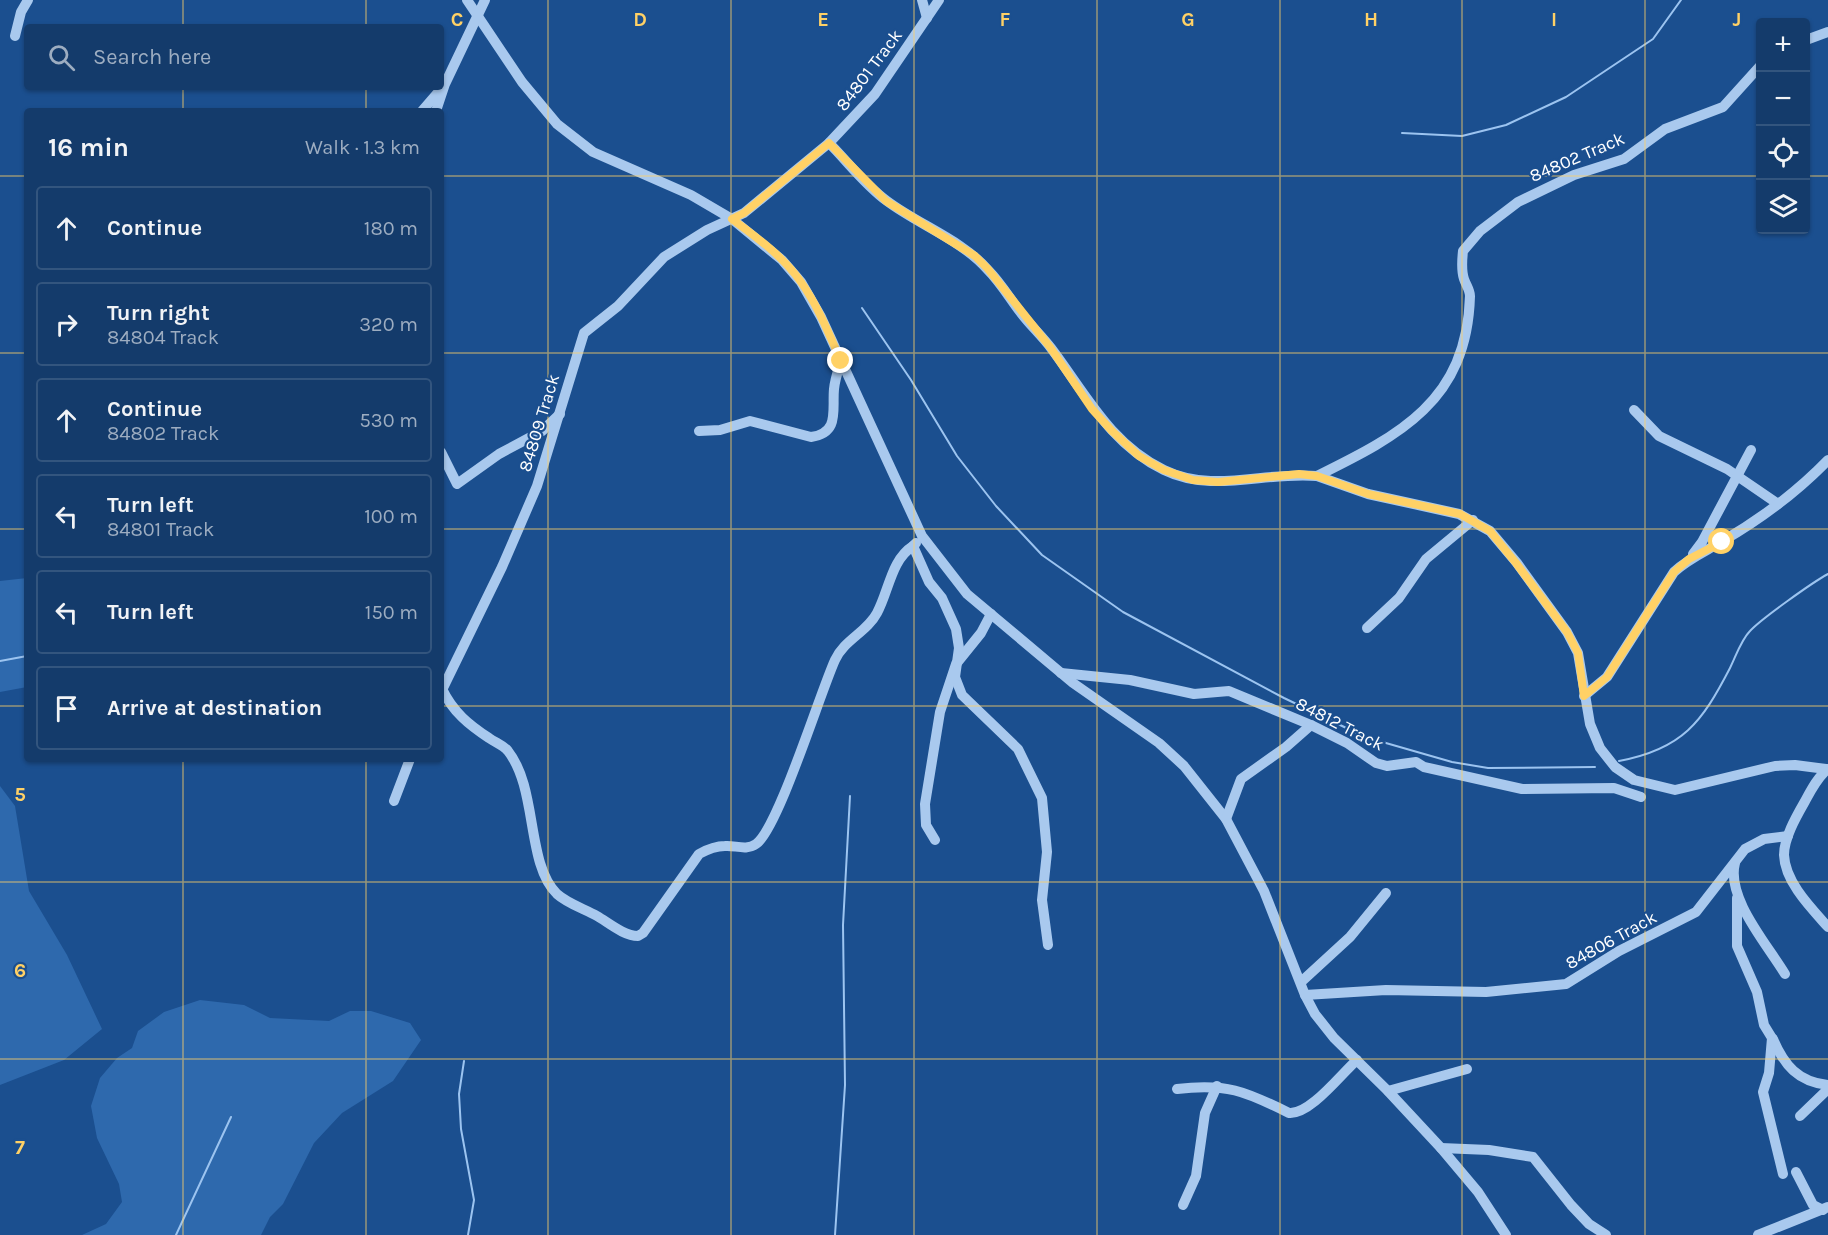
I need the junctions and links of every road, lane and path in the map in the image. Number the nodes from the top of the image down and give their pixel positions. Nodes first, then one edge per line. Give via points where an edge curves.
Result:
1 (28, 0) edge
2 (467, 0) edge
3 (485, 0) edge
4 (922, 0) edge
5 (939, 0) edge
6 (478, 17) junction
7 (927, 18) junction
8 (1828, 32) edge
9 (15, 36) dead end
10 (1810, 39) edge
11 (1756, 71) edge
12 (445, 84) joint
13 (444, 87) edge
14 (440, 90) edge
15 (443, 90) edge
16 (425, 108) edge
17 (437, 108) edge
18 (829, 143) junction
19 (732, 219) junction
20 (841, 361) junction
21 (1634, 410) dead end
22 (561, 414) junction
23 (699, 431) dead end
24 (1751, 450) dead end
25 (444, 458) edge
26 (1350, 460) junction
27 (1828, 460) edge
28 (1317, 476) junction
29 (1737, 476) junction
30 (1344, 484) junction
31 (1778, 504) junction
32 (1473, 520) junction
33 (922, 536) junction
34 (913, 546) junction
35 (1689, 559) junction
36 (991, 614) junction
37 (1367, 628) dead end
38 (956, 664) junction
39 (1061, 673) junction
40 (444, 686) edge
41 (444, 693) edge
42 (1584, 696) junction
43 (1311, 725) junction
44 (410, 762) edge
45 (1827, 769) edge
46 (1641, 796) dead end
47 (394, 801) dead end
48 (1226, 819) junction
49 (1788, 836) junction
50 (935, 840) dead end
51 (1736, 860) junction
52 (1386, 893) dead end
53 (1737, 898) junction
54 (1828, 927) edge
55 (1048, 945) dead end
56 (1785, 974) dead end
57 (1301, 982) junction
58 (1305, 995) junction
59 (1772, 1038) junction
60 (1357, 1060) junction
61 (1467, 1069) dead end
62 (1217, 1086) junction
63 (1828, 1087) edge
64 (1177, 1089) dead end
65 (1388, 1091) junction
66 (1800, 1116) dead end
67 (1441, 1148) junction
68 (1796, 1172) dead end
69 (1783, 1174) dead end
70 (1183, 1204) dead end
71 (1826, 1208) edge
72 (1506, 1235) edge
73 (1606, 1235) edge
74 (1758, 1235) edge

1 - 9 street
2 - 6 street
3 - 6 street
4 - 7 street
5 - 7 street, 84801 Track
6 - 12 street
6 - 19 street via 522,82 566,131 593,152 691,195
7 - 18 street, 84801 Track via 874,94
8 - 10 street
11 - 26 street, 84802 Track via 1723,107 1665,129 1624,159 1574,175 1518,202 1480,231 1463,252 1464,279 1470,293 1460,352 1452,374 1429,407 1409,425
12 - 13 street
14 - 16 street
15 - 17 street
18 - 19 street, 84801 Track
18 - 28 street, 84802 Track via 880,196 975,256 988,269 1050,347 1092,409 1139,456 1193,480
19 - 20 street via 782,260 801,282
19 - 22 street, 84809 Track via 664,257 618,306 584,333
20 - 23 street via 835,377 833,425 820,436 750,421 720,430
20 - 33 street
21 - 29 street via 1659,436
22 - 25 street via 542,431 499,454 457,484
22 - 40 street, 84809 Track via 517,534
24 - 29 street
26 - 28 street, 84802 Track
26 - 30 street
27 - 31 street
28 - 30 street
29 - 31 street
29 - 35 street
30 - 32 street via 1368,494
31 - 35 street
32 - 37 street via 1426,559 1399,598
32 - 42 street via 1501,542 1567,632 1578,653
33 - 34 street
33 - 36 street via 967,594
34 - 38 street via 956,629
34 - 41 street via 899,558 875,616 836,657 779,805 762,837 748,847 727,845 699,854 638,936 570,902 553,888 541,865 531,810 512,758 501,745 464,721
35 - 42 street via 1674,572 1607,677
36 - 38 street
36 - 39 street
38 - 50 street via 940,712 928,773 925,816
38 - 55 street via 955,677 962,695 1018,749 1035,781 1044,816 1047,852 1042,900
39 - 43 street, 84812 Track via 1130,680 1194,694 1229,691
39 - 48 street via 1159,743 1184,766
42 - 45 street via 1600,748 1615,767 1634,780 1675,790 1775,766
43 - 46 street, 84812 Track via 1387,766 1416,762 1424,768 1522,789 1614,788
43 - 48 street via 1241,779
44 - 47 street
45 - 49 street via 1811,790
48 - 57 street via 1264,891
49 - 51 street, 84806 Track via 1754,843
49 - 54 street via 1784,855 1789,871 1805,901
51 - 53 street via 1732,882
51 - 58 street, 84806 Track via 1696,912 1619,951 1566,984 1486,992 1386,990
52 - 57 street via 1350,937
53 - 56 street
53 - 59 street via 1737,946
57 - 58 street
58 - 60 street via 1334,1038
59 - 63 street via 1783,1064 1814,1084
59 - 69 street via 1763,1092
60 - 62 street via 1312,1104 1296,1114 1241,1090
60 - 65 street
61 - 65 street
62 - 64 street
62 - 70 street via 1205,1113 1196,1176
63 - 66 street
65 - 67 street
67 - 72 street via 1478,1192
67 - 73 street via 1498,1150 1533,1157 1571,1205
68 - 71 street via 1813,1205
71 - 74 street

